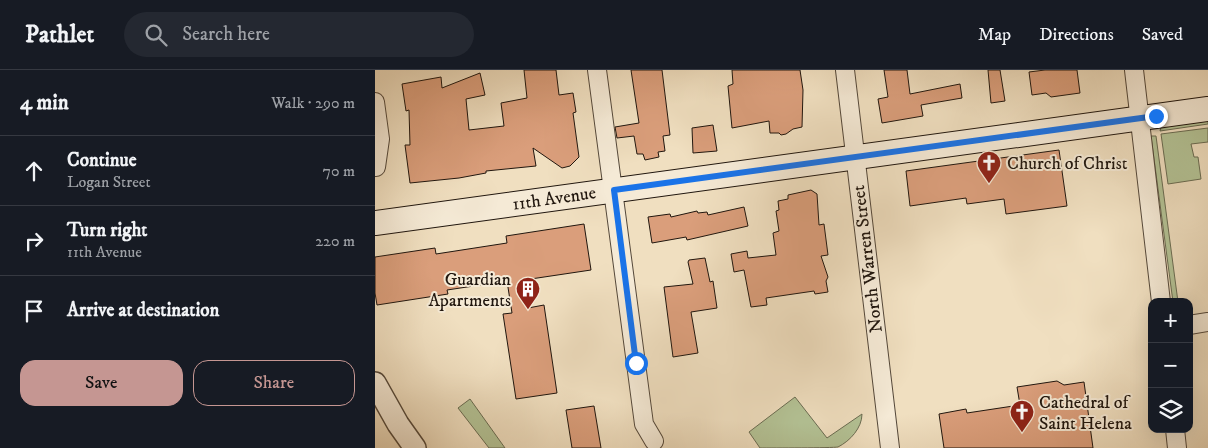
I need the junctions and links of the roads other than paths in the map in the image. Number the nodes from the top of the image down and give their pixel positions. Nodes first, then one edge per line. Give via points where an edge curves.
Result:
1 (597, 70) edge
2 (845, 70) edge
3 (1134, 70) edge
4 (375, 102) edge
5 (1208, 108) edge
6 (1140, 118) junction
7 (855, 157) junction
8 (376, 167) dead end
9 (614, 190) junction
10 (375, 223) edge
11 (1161, 298) edge
12 (1208, 322) edge
13 (1193, 324) edge
14 (375, 383) edge
15 (1175, 433) edge
16 (654, 441) dead end
17 (415, 448) edge
18 (890, 448) edge
19 (1177, 448) edge

1 - 9 street
2 - 7 street, North Warren Street
3 - 6 street
4 - 8 street via 379,139
5 - 6 main road, 11th Avenue
6 - 7 main road, 11th Avenue
6 - 11 street
7 - 9 main road, 11th Avenue
7 - 18 street, North Warren Street
9 - 10 main road, 11th Avenue
9 - 16 street via 644,424
12 - 13 street
14 - 17 street
15 - 19 street

